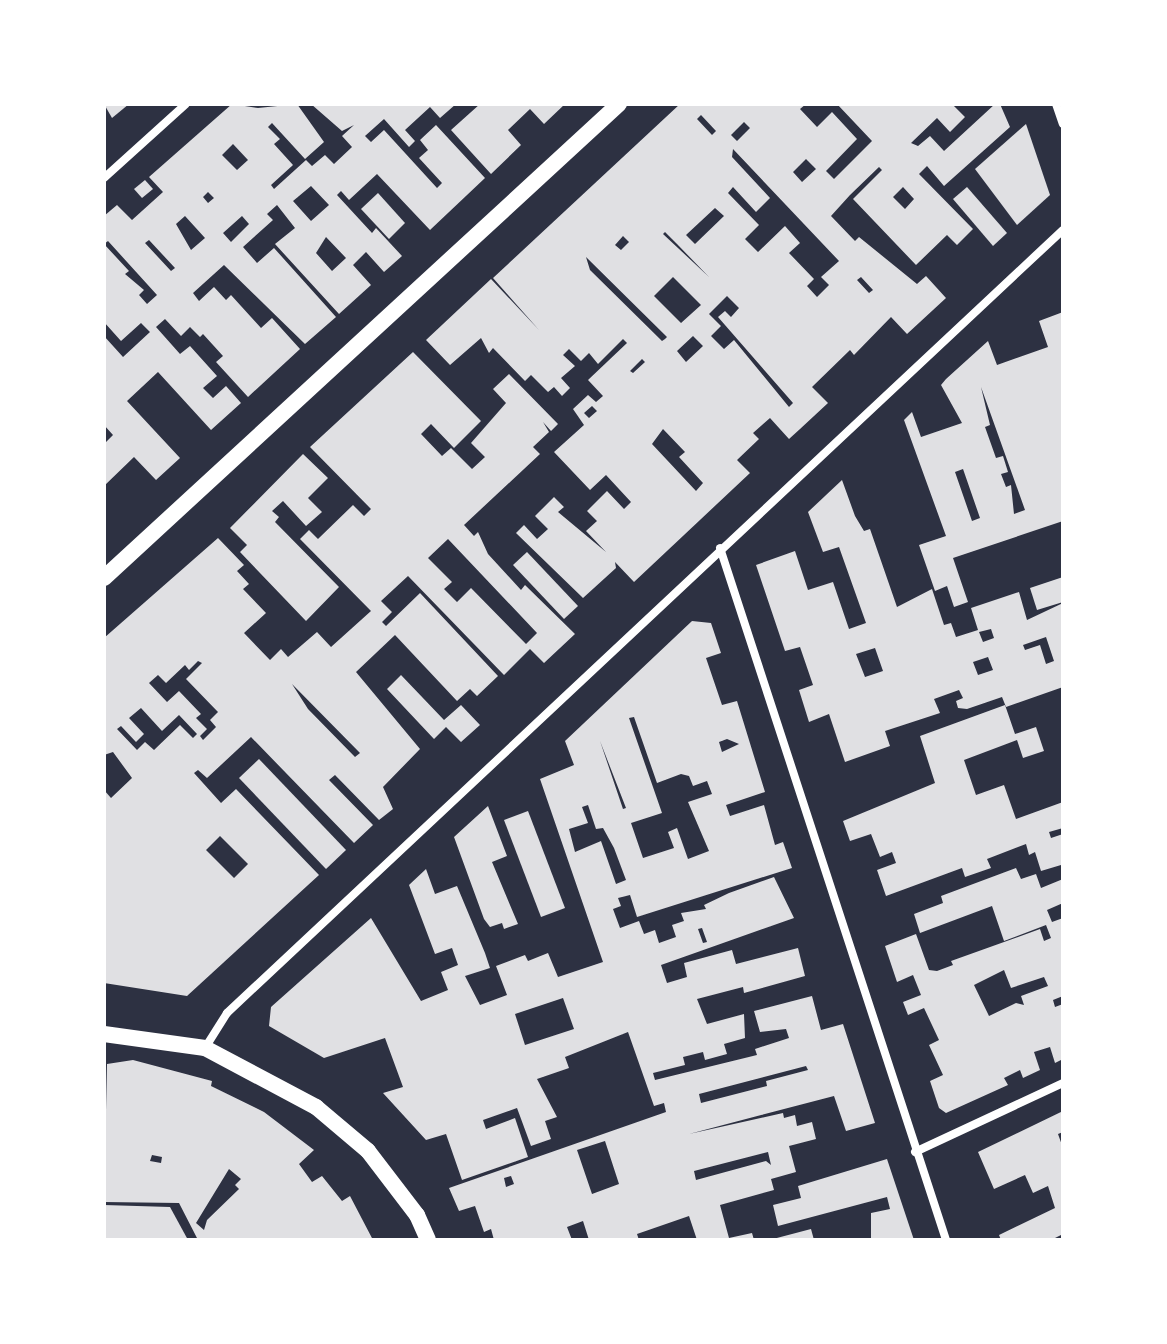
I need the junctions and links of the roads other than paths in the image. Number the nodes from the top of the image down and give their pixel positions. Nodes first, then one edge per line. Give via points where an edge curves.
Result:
1 (186, 104) edge
2 (619, 104) edge
3 (1056, 104) edge
4 (1063, 124) edge
5 (104, 178) edge
6 (1063, 230) edge
7 (720, 548) junction
8 (104, 578) edge
9 (104, 1034) edge
10 (205, 1048) junction
11 (1063, 1083) edge
12 (915, 1152) junction
13 (428, 1240) edge
14 (946, 1240) edge

1 - 5 street
2 - 8 main road
3 - 4 street
6 - 7 street
7 - 10 street via 227,1013
7 - 12 street
9 - 10 main road
10 - 13 main road via 316,1107 368,1151 417,1215
11 - 12 street
12 - 14 street

